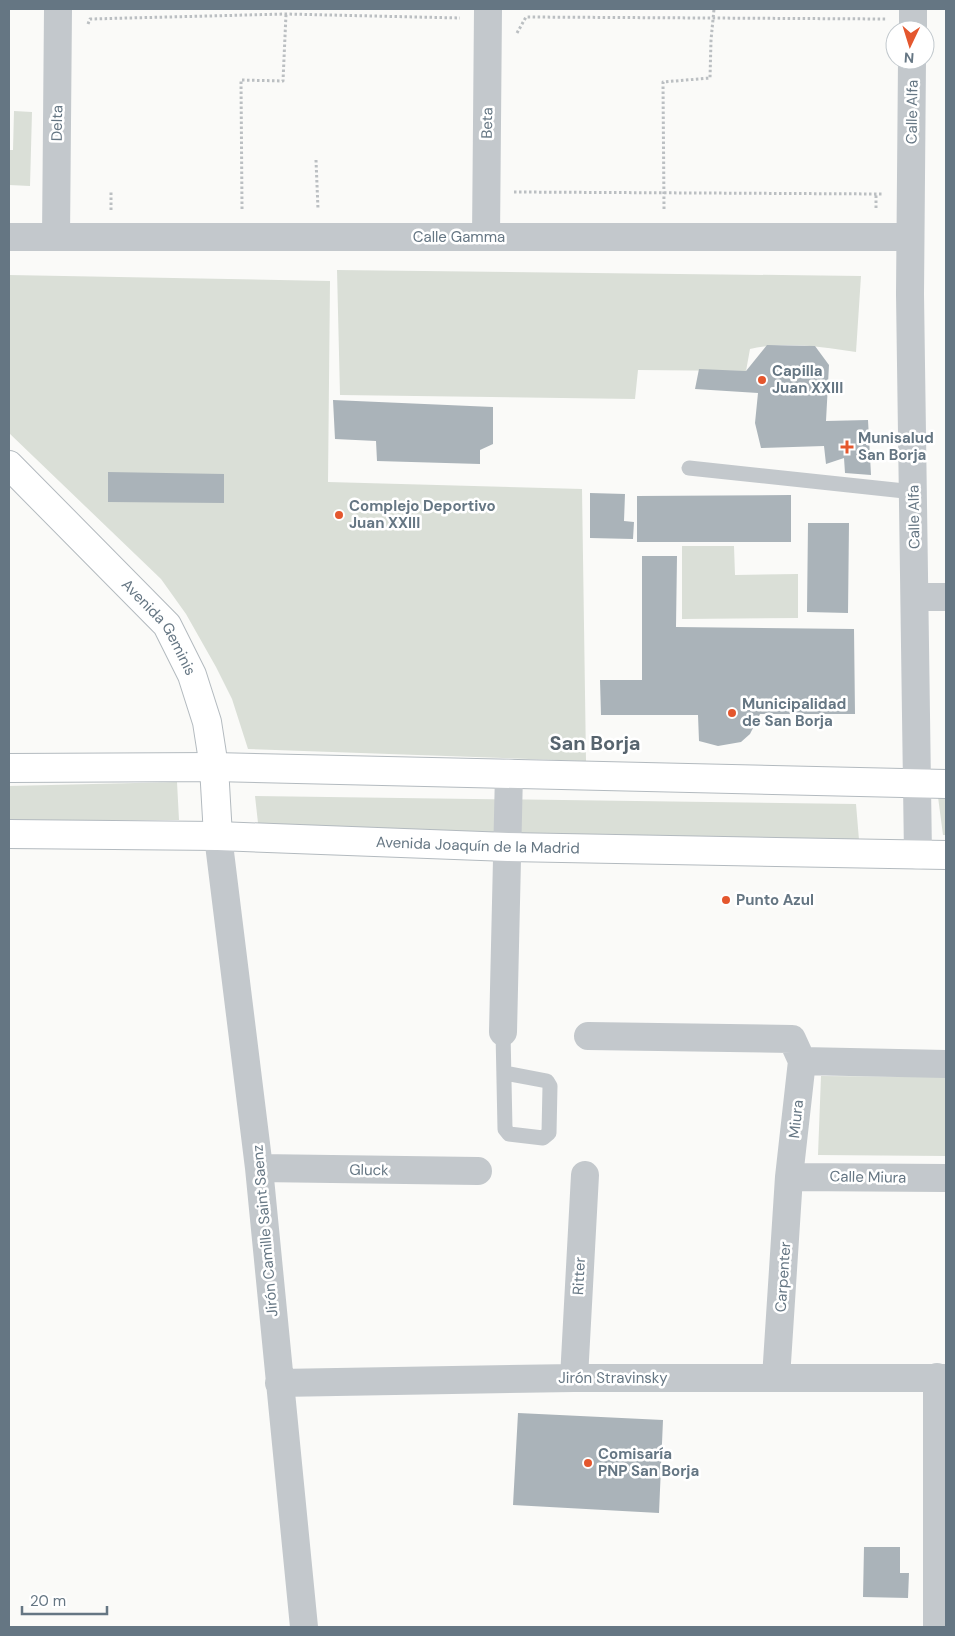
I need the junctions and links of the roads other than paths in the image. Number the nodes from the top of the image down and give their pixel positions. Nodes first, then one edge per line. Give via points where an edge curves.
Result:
1 (58, 9) edge
2 (488, 14) edge
3 (912, 70) edge
4 (9, 237) edge
5 (56, 237) junction
6 (486, 237) junction
7 (910, 237) junction
8 (9, 466) edge
9 (689, 468) dead end
10 (914, 492) junction
11 (916, 597) junction
12 (946, 597) edge
13 (214, 766) junction
14 (9, 768) edge
15 (510, 773) junction
16 (918, 784) junction
17 (946, 784) edge
18 (9, 834) edge
19 (218, 836) junction
20 (508, 847) junction
21 (918, 854) junction
22 (946, 855) edge
23 (504, 1032) joint
24 (588, 1036) dead end
25 (802, 1061) junction
26 (946, 1064) edge
27 (504, 1073) junction
28 (259, 1168) junction
29 (478, 1171) dead end
30 (585, 1174) dead end
31 (789, 1176) junction
32 (946, 1178) edge
33 (942, 1377) edge
34 (574, 1378) junction
35 (776, 1378) junction
36 (279, 1383) junction
37 (304, 1627) edge
38 (937, 1627) edge

1 - 5 street, Delta
2 - 6 street, Beta
3 - 7 street, Calle Alfa
4 - 5 street, Calle Gamma
5 - 6 street, Calle Gamma
6 - 7 street, Calle Gamma
7 - 10 street, Calle Alfa
8 - 13 street, Avenida Geminis via 167,625 192,675 207,722
9 - 10 lane
10 - 11 street, Calle Alfa
11 - 12 street
11 - 16 street, Calle Alfa
13 - 14 street
13 - 15 street
13 - 19 street, Avenida Geminis
15 - 16 street
15 - 20 street
16 - 17 street
16 - 21 street, Calle Alfa
18 - 19 street, Avenida Joaquín de la Madrid
19 - 20 street, Avenida Joaquín de la Madrid
19 - 28 street, Jirón Camille Saint Saenz
20 - 21 street, Avenida Joaquín de la Madrid
20 - 23 street
21 - 22 street, Avenida Joaquín de la Madrid
23 - 27 lane
24 - 25 street via 792,1039
25 - 26 street
25 - 31 street, Miura
27 - 27 lane via 506,1132 547,1136 550,1133 550,1086 547,1081
28 - 29 street, Gluck
28 - 36 street, Jirón Camille Saint Saenz
30 - 34 street, Ritter
31 - 32 street, Calle Miura
31 - 35 street, Carpenter
33 - 35 street, Jirón Stravinsky
33 - 38 street
34 - 35 street, Jirón Stravinsky
34 - 36 street, Jirón Stravinsky
36 - 37 street, Jirón Camille Saint Saenz

